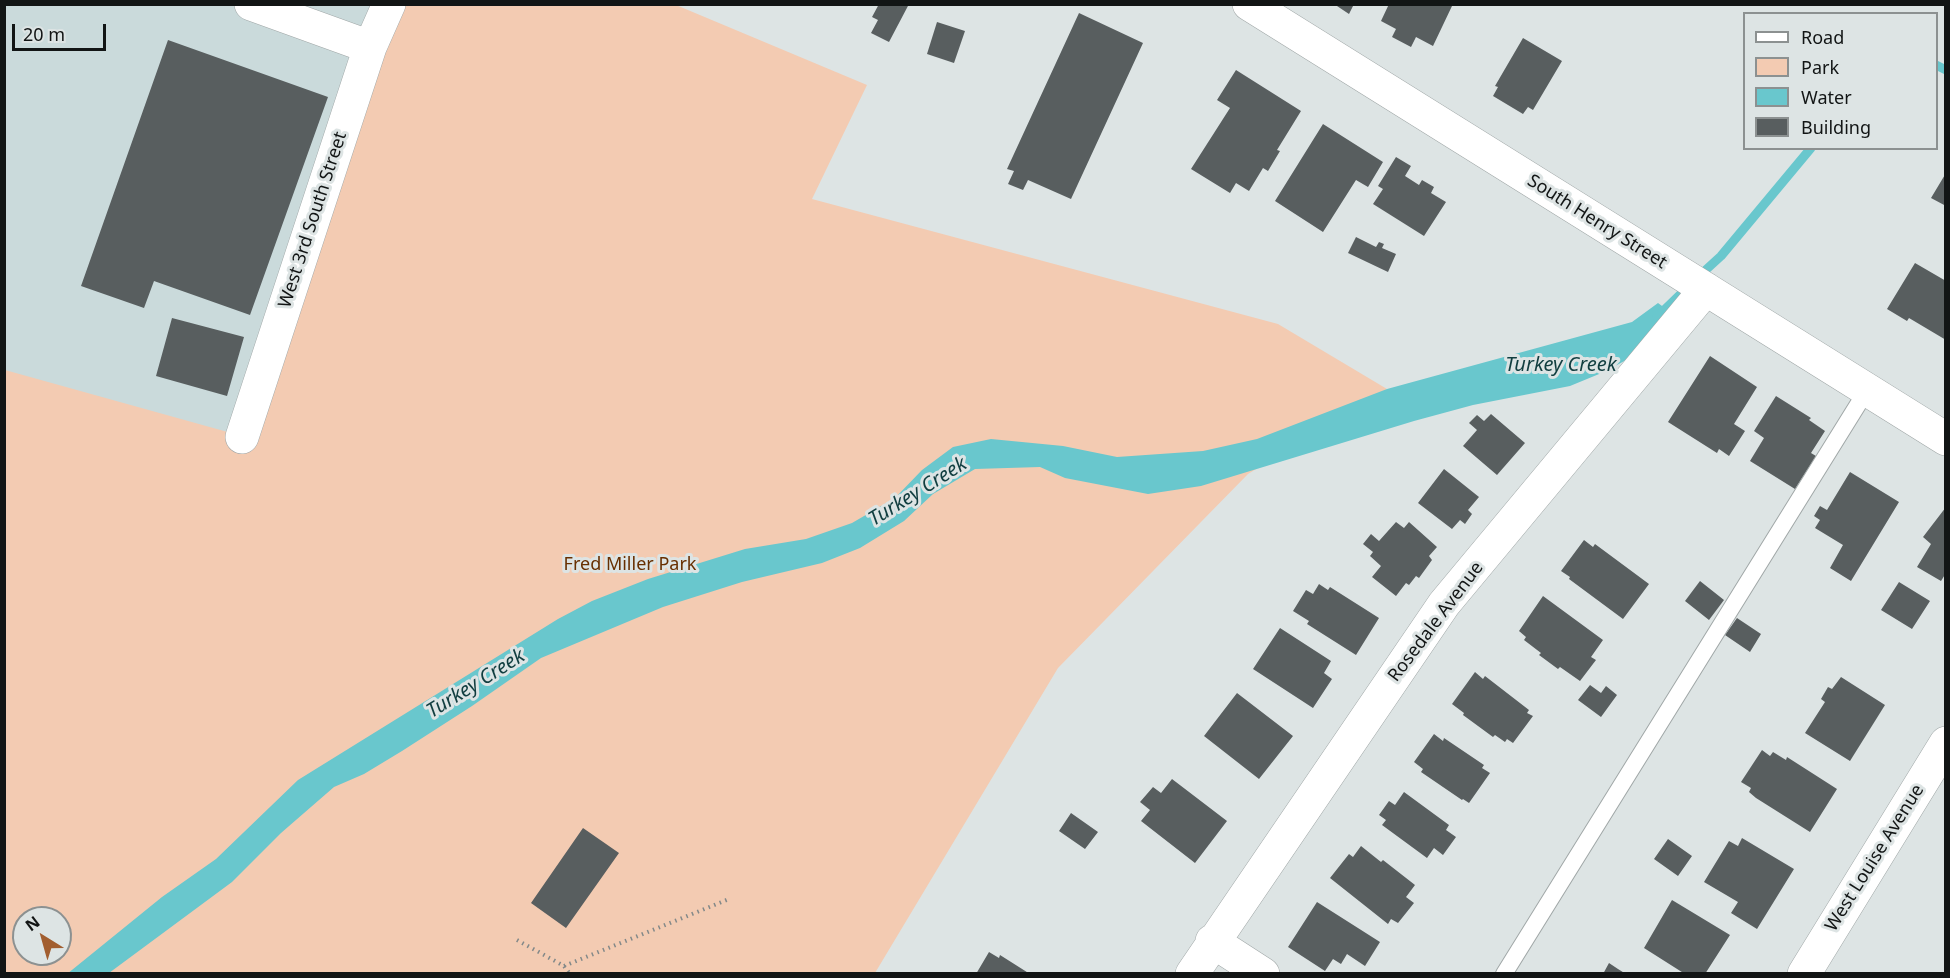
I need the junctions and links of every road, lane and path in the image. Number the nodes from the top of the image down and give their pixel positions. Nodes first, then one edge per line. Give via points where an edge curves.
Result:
1 (250, 4) edge
2 (388, 4) edge
3 (1249, 4) edge
4 (370, 47) junction
5 (1706, 290) junction
6 (1867, 390) junction
7 (242, 437) dead end
8 (1946, 440) edge
9 (1946, 743) edge
10 (729, 899) dead end
11 (517, 940) dead end
12 (1212, 941) junction
13 (564, 966) junction
14 (570, 974) edge
15 (1192, 974) edge
16 (1263, 974) edge
17 (1504, 974) edge
18 (1804, 974) edge

1 - 4 street
2 - 4 street, West 3rd South Street
3 - 5 street, South Henry Street
4 - 7 street, West 3rd South Street
5 - 6 street, South Henry Street
5 - 12 street, Rosedale Avenue via 1444,604
6 - 8 street, South Henry Street
6 - 17 lane
9 - 18 street, West Louise Avenue
10 - 13 path
11 - 13 path
12 - 15 street, Rosedale Avenue
12 - 16 street
13 - 14 path

